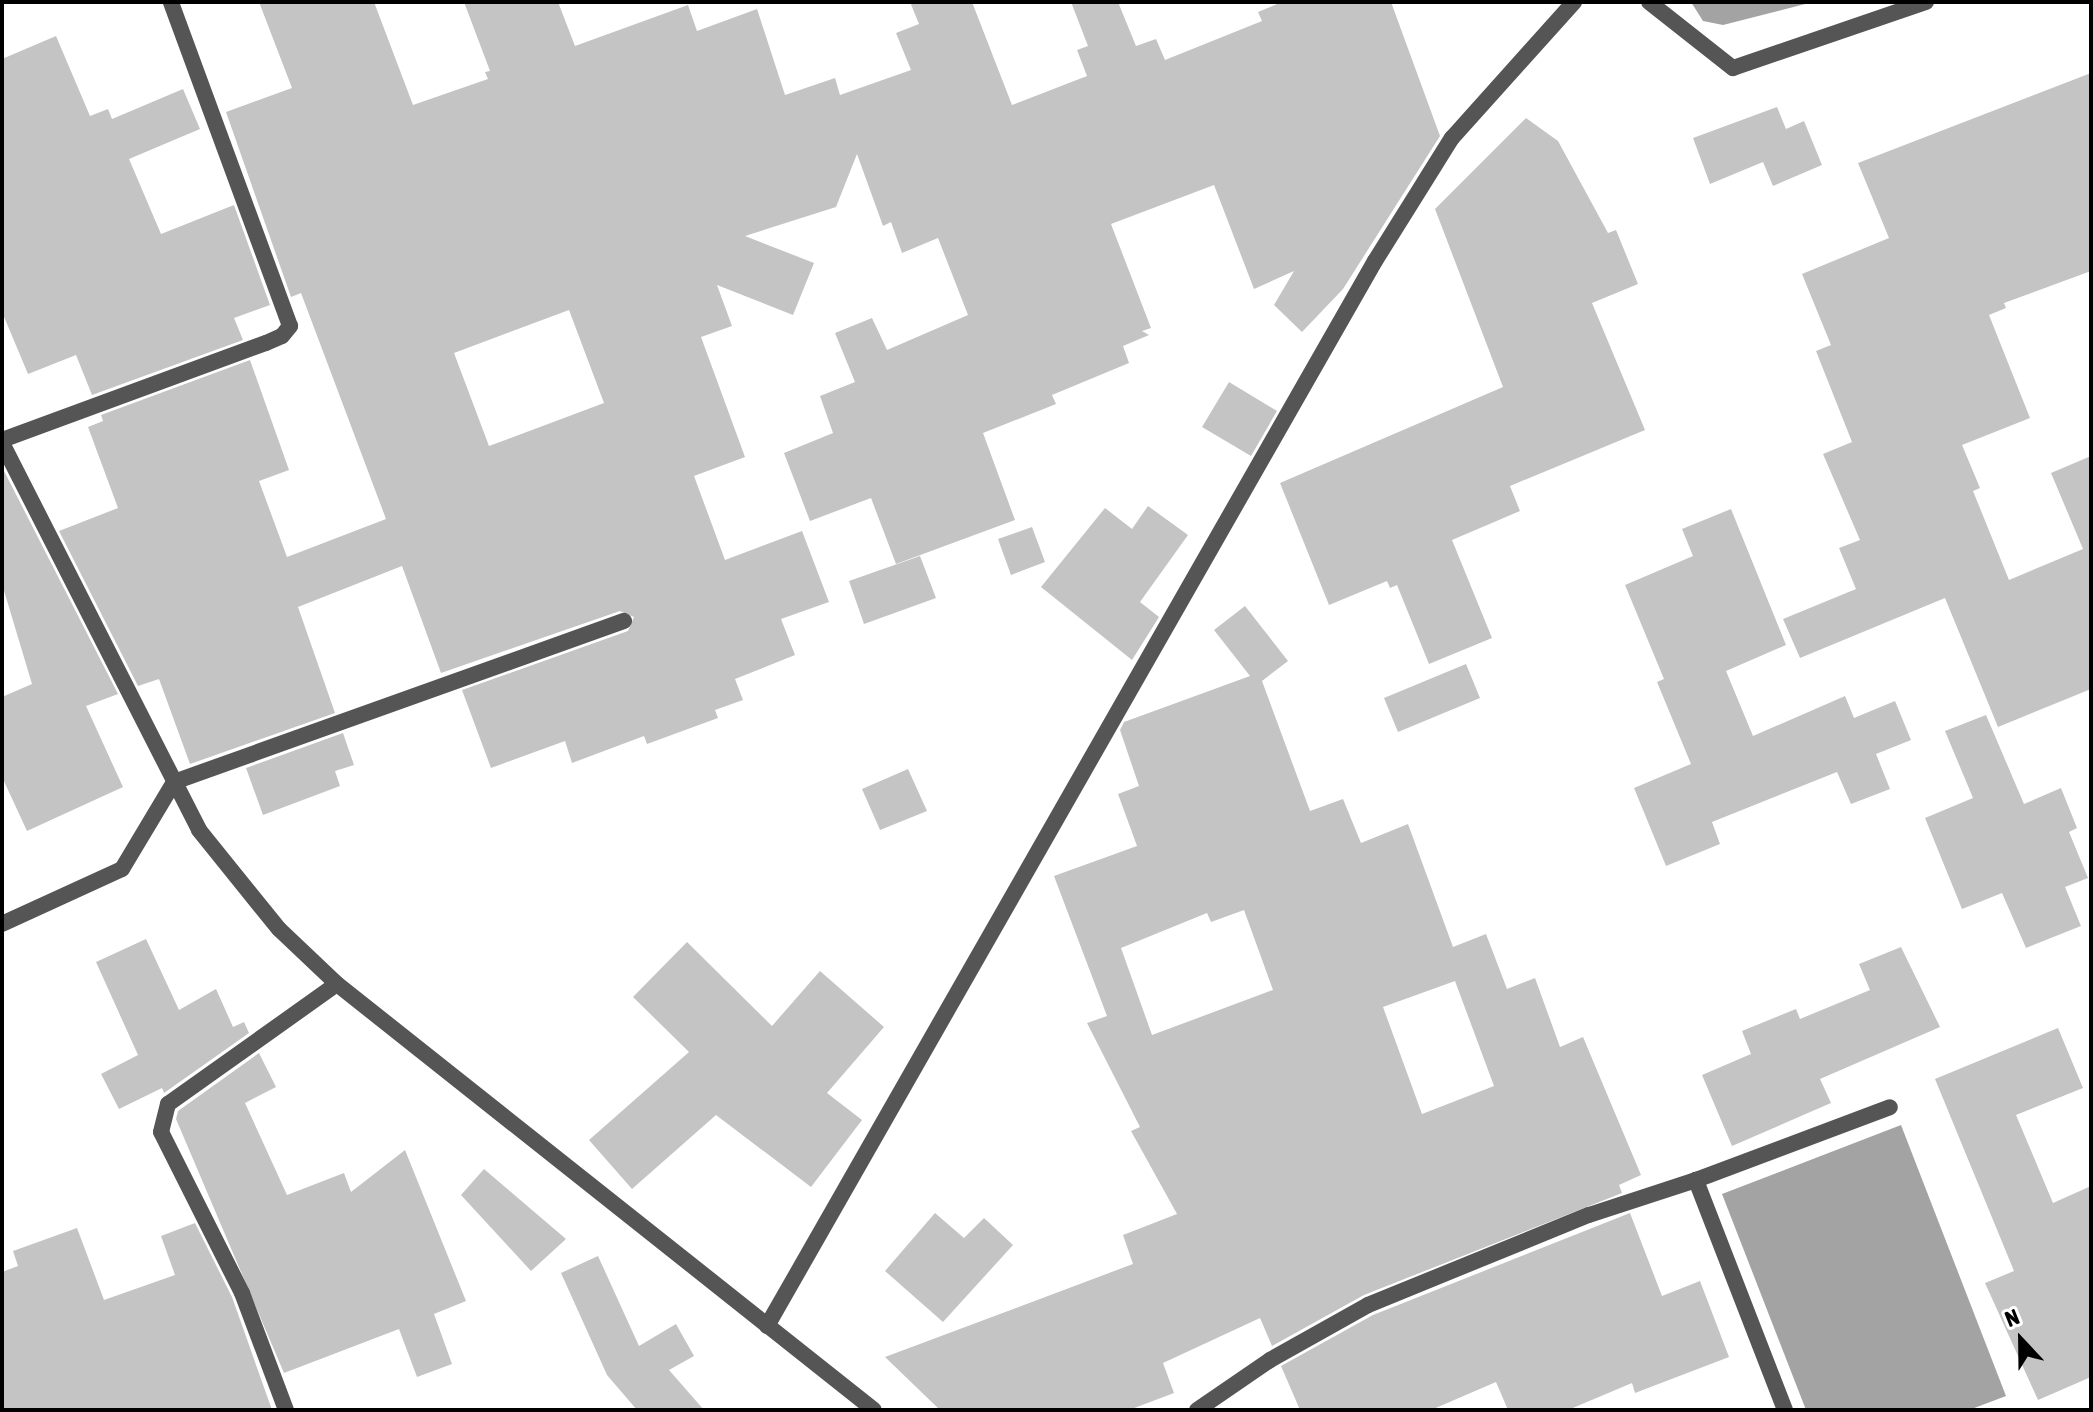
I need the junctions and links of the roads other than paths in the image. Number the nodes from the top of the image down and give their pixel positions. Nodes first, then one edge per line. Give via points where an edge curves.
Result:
1 (171, 2) edge
2 (1574, 2) edge
3 (1649, 2) edge
4 (1926, 2) edge
5 (2, 442) edge
6 (624, 621) dead end
7 (174, 782) junction
8 (2, 924) edge
9 (337, 984) junction
10 (1890, 1107) dead end
11 (1696, 1180) junction
12 (767, 1326) junction
13 (286, 1410) edge
14 (874, 1410) edge
15 (1197, 1410) edge
16 (1785, 1410) edge

1 - 5 street via 290,326 266,343
2 - 12 street via 1452,138 1375,261
3 - 4 street via 1733,68
5 - 7 street
6 - 7 street
7 - 8 street via 122,869
7 - 9 street via 227,869
9 - 12 street
9 - 13 street via 168,1104 161,1132 242,1293
10 - 11 street
11 - 15 street via 1589,1215 1368,1305 1270,1360
11 - 16 street
12 - 14 street

